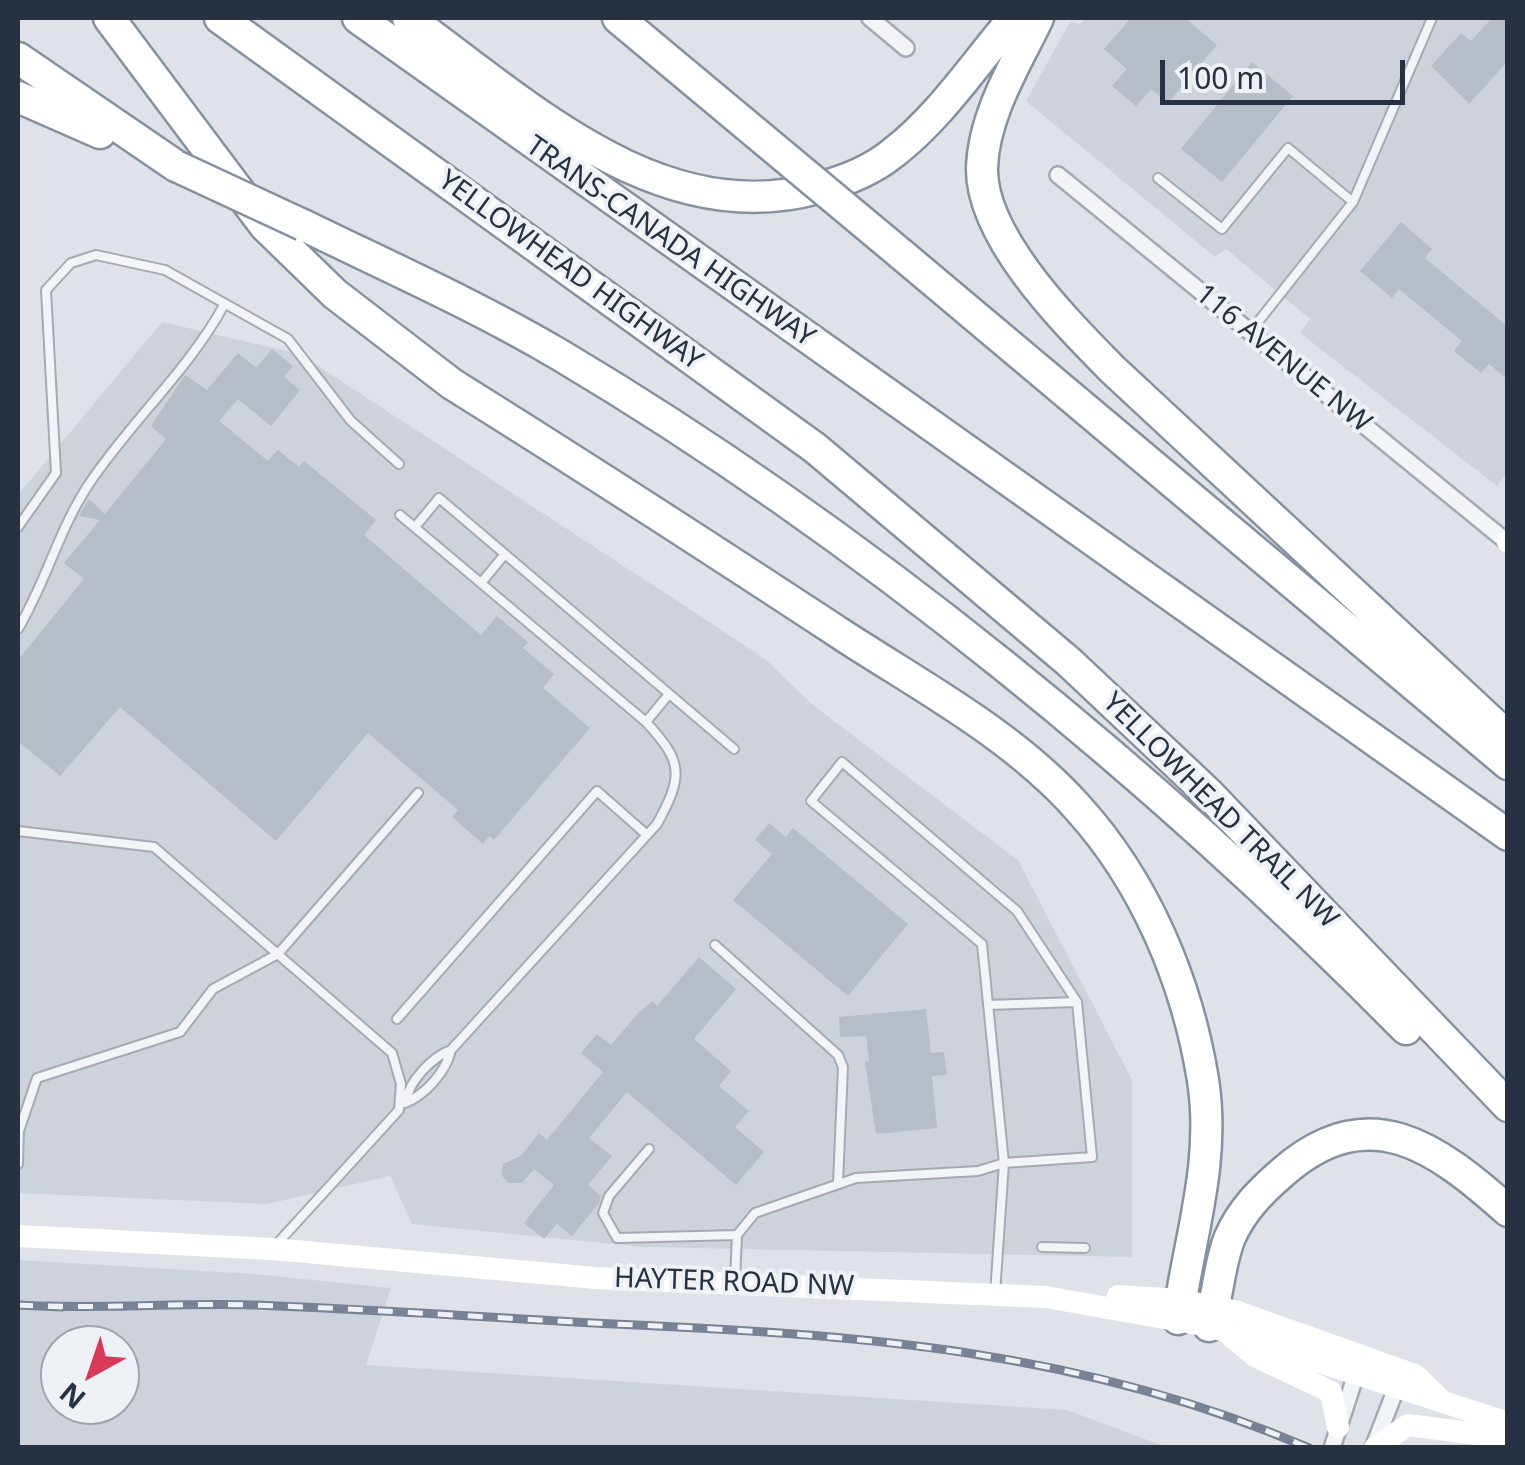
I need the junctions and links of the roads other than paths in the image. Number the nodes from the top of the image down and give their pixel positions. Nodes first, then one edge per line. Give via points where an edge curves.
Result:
1 (109, 18) edge
2 (220, 18) edge
3 (358, 18) edge
4 (408, 18) edge
5 (601, 18) edge
6 (618, 18) edge
7 (870, 18) edge
8 (1014, 18) edge
9 (1038, 18) edge
10 (1432, 18) edge
11 (906, 48) dead end
12 (18, 58) edge
13 (671, 64) junction
14 (18, 97) edge
15 (176, 166) junction
16 (1058, 175) dead end
17 (1158, 178) dead end
18 (1353, 202) junction
19 (224, 304) junction
20 (1250, 332) junction
21 (400, 464) dead end
22 (400, 515) dead end
23 (415, 527) junction
24 (18, 528) edge
25 (914, 534) joint
26 (1507, 542) edge
27 (505, 554) junction
28 (481, 583) junction
29 (18, 629) edge
30 (669, 694) junction
31 (646, 722) junction
32 (1508, 737) edge
33 (734, 749) dead end
34 (1508, 764) edge
35 (418, 793) dead end
36 (18, 831) edge
37 (647, 835) junction
38 (1508, 835) edge
39 (715, 945) dead end
40 (278, 954) junction
41 (1077, 1002) junction
42 (988, 1005) junction
43 (396, 1019) dead end
44 (1508, 1106) edge
45 (398, 1110) junction
46 (1508, 1128) edge
47 (649, 1149) dead end
48 (1004, 1163) junction
49 (18, 1164) edge
50 (838, 1183) junction
51 (1508, 1211) edge
52 (737, 1234) junction
53 (18, 1236) edge
54 (1042, 1247) dead end
55 (1084, 1248) dead end
56 (272, 1249) junction
57 (735, 1284) junction
58 (995, 1296) junction
59 (1179, 1310) junction
60 (1216, 1320) junction
61 (1360, 1364) junction
62 (1400, 1380) junction
63 (1508, 1422) edge
64 (1335, 1438) edge
65 (1508, 1438) edge
66 (1374, 1448) edge

1 - 59 highway via 265,226 371,324 452,384 980,725 1078,807 1149,908 1184,1001 1203,1079 1206,1170
2 - 25 highway, YELLOWHEAD HIGHWAY via 815,448
3 - 38 highway, TRANS-CANADA HIGHWAY
4 - 8 highway via 583,144 678,187 740,198 800,193 870,169 918,130
5 - 13 highway
6 - 13 highway
7 - 11 street
9 - 32 highway via 996,104 982,169 985,196 1014,252 1067,322 1155,411
10 - 18 lane
12 - 15 highway
13 - 34 highway, bridge
14 - 15 highway
15 - 46 highway, bridge via 465,304 620,392 920,602 1173,810 1322,944
16 - 20 street, 116 AVENUE NW
17 - 18 lane via 1222,229 1288,148
18 - 20 lane
19 - 21 lane via 288,339 351,421
19 - 24 lane via 165,270 96,255 70,263 46,290 56,473
19 - 29 lane via 202,345 82,496
20 - 26 street, 116 AVENUE NW
22 - 23 lane
23 - 27 lane via 439,498
23 - 28 lane
25 - 44 highway, YELLOWHEAD TRAIL NW via 1171,757
27 - 28 lane
27 - 30 lane
28 - 31 lane
30 - 31 lane
30 - 33 lane
31 - 37 lane via 673,752 677,786
35 - 40 lane
36 - 40 lane via 154,847
37 - 43 lane via 598,791
37 - 45 lane via 451,1050 417,1098
39 - 50 lane via 838,1055
40 - 45 lane via 392,1053 401,1084
40 - 49 lane via 213,990 180,1032 37,1078 18,1131
41 - 42 lane
41 - 42 lane via 1018,912 842,762 811,801 982,944
41 - 48 lane via 1092,1157
42 - 48 lane
45 - 56 lane
47 - 52 lane via 609,1196 603,1213 617,1238
48 - 50 lane
48 - 58 lane
50 - 52 lane via 755,1214
51 - 60 highway via 1435,1151 1376,1133 1355,1134 1299,1158 1248,1205 1230,1238
52 - 57 lane
53 - 56 street, HAYTER ROAD NW
54 - 55 lane
56 - 57 street, HAYTER ROAD NW
57 - 58 street, HAYTER ROAD NW
58 - 59 street, HAYTER ROAD NW via 1123,1296
59 - 60 street
60 - 61 street
60 - 64 street via 1255,1356 1330,1392
61 - 62 street
61 - 64 street
62 - 63 street
62 - 66 street
65 - 66 street via 1408,1424

